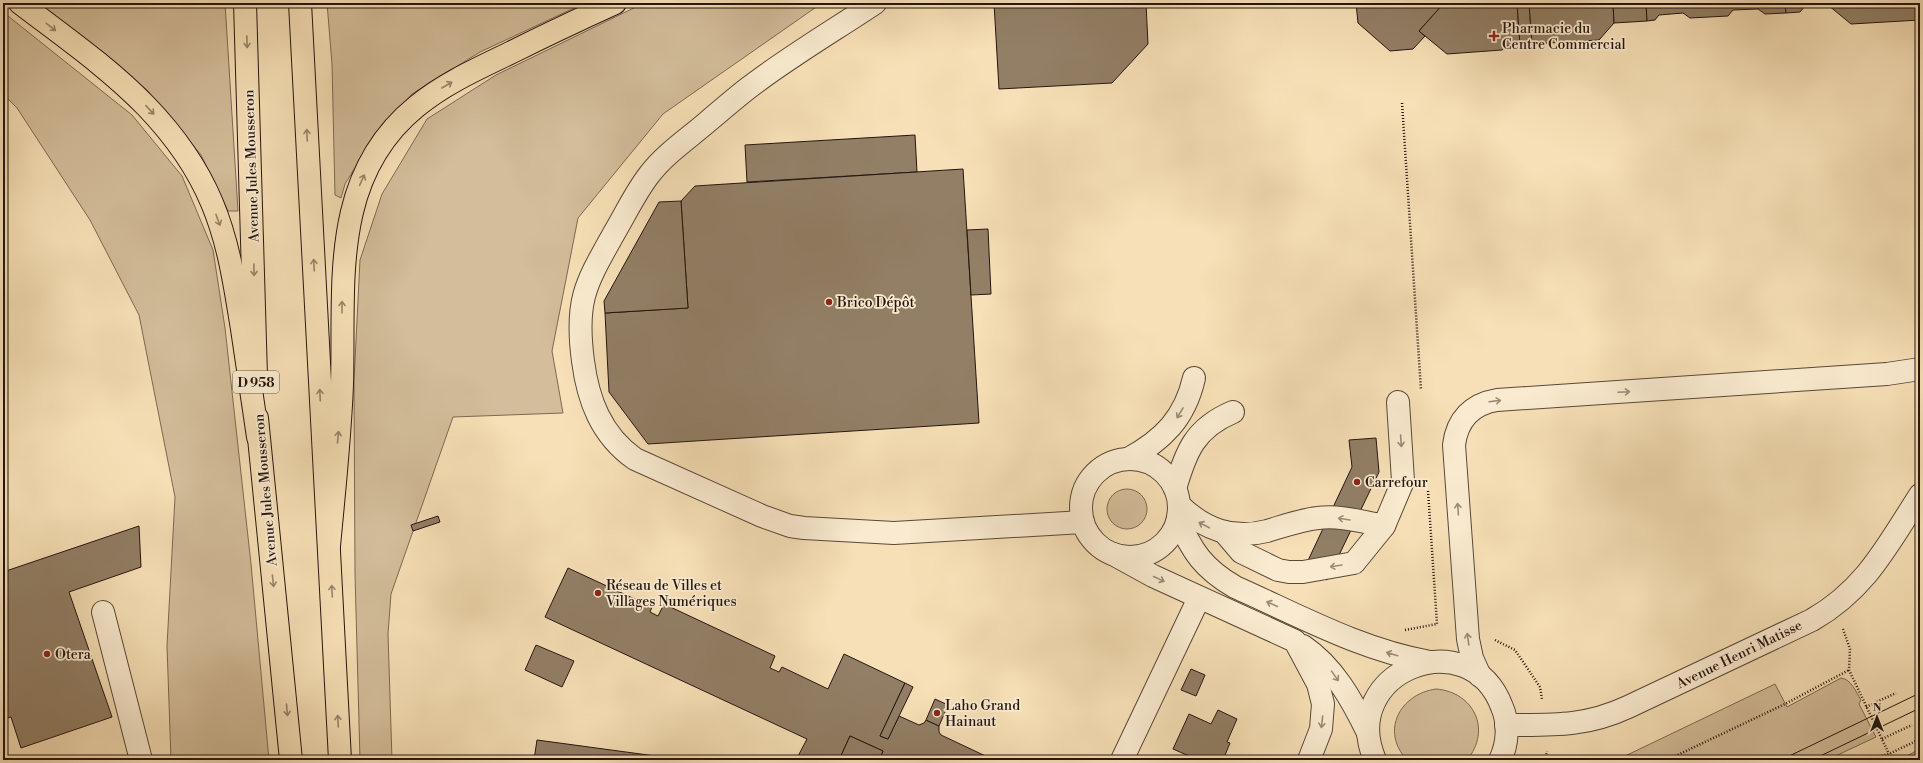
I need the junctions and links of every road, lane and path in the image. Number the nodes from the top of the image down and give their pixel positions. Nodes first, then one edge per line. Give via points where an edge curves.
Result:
1 (20, 3) edge
2 (245, 3) edge
3 (300, 3) edge
4 (615, 3) edge
5 (875, 3) edge
6 (1402, 103) dead end
7 (1920, 369) edge
8 (1194, 378) dead end
9 (1422, 392) dead end
10 (1398, 402) dead end
11 (1233, 412) dead end
12 (258, 437) junction
13 (1128, 459) junction
14 (1428, 485) dead end
15 (1920, 495) edge
16 (1177, 504) junction
17 (1083, 522) junction
18 (1384, 526) junction
19 (1224, 532) junction
20 (330, 546) junction
21 (1113, 554) junction
22 (1199, 598) junction
23 (1834, 606) junction
24 (102, 612) dead end
25 (1437, 624) dead end
26 (1295, 641) junction
27 (1430, 662) junction
28 (1849, 670) junction
29 (1480, 676) junction
30 (1896, 693) dead end
31 (1866, 707) junction
32 (1506, 725) junction
33 (1912, 725) dead end
34 (1368, 733) junction
35 (1882, 739) junction
36 (1920, 739) edge
37 (1889, 754) junction
38 (1373, 758) edge
39 (140, 760) edge
40 (291, 760) edge
41 (340, 760) edge
42 (1122, 760) edge
43 (1309, 760) edge
44 (1500, 760) edge
45 (1667, 760) edge
46 (1861, 760) edge

1 -> 12 main road via 95,61 146,106 178,143 202,181 228,248
2 -> 12 main road, Avenue Jules Mousseron / D 958
20 -> 3 main road
20 -> 4 main road via 341,411 344,250 354,202 368,166 400,121 433,94 472,71
5 - 17 street via 747,89 661,161 641,186 590,276 582,303 579,333 590,399 610,436 635,459 790,526 894,533
6 - 9 path
29 -> 7 street via 1472,658 1468,639 1454,445 1459,426 1471,411 1497,400 1873,375
8 -> 13 street via 1189,397 1166,433
10 -> 18 street via 1403,481
11 - 16 street via 1211,423 1195,441 1182,465
12 -> 40 main road, Avenue Jules Mousseron / D 958
13 - 16 street via 1141,460 1164,473
13 - 17 street via 1108,464 1092,477 1081,502
14 - 25 path
15 - 23 street, Avenue Henri Matisse via 1869,573
19 -> 16 street via 1199,522
16 - 21 street via 1169,537 1153,550 1133,557
27 -> 16 street via 1405,658 1373,648 1235,587 1214,574 1199,560 1189,544
17 - 21 street via 1092,539 1101,548
18 -> 19 street via 1325,517 1303,520 1251,534
18 -> 19 street via 1354,563 1302,572 1278,570 1241,552
41 -> 20 main road
21 -> 22 street
22 - 26 street
22 - 42 street
23 - 28 path via 1850,649
23 - 32 street, Avenue Henri Matisse via 1812,620 1615,714 1576,724
24 - 39 street
26 -> 34 street via 1318,657 1334,674
26 -> 43 street via 1318,684 1323,704 1321,728
27 - 29 street via 1460,665
27 - 34 street via 1400,672 1382,688 1371,710
28 - 31 path
28 - 45 path via 1785,704
29 - 32 street via 1496,694 1503,709
30 - 31 path
31 - 35 path
32 - 44 street via 1505,745
33 - 35 path
34 - 38 street
35 - 37 path
36 - 37 path
37 - 46 path

